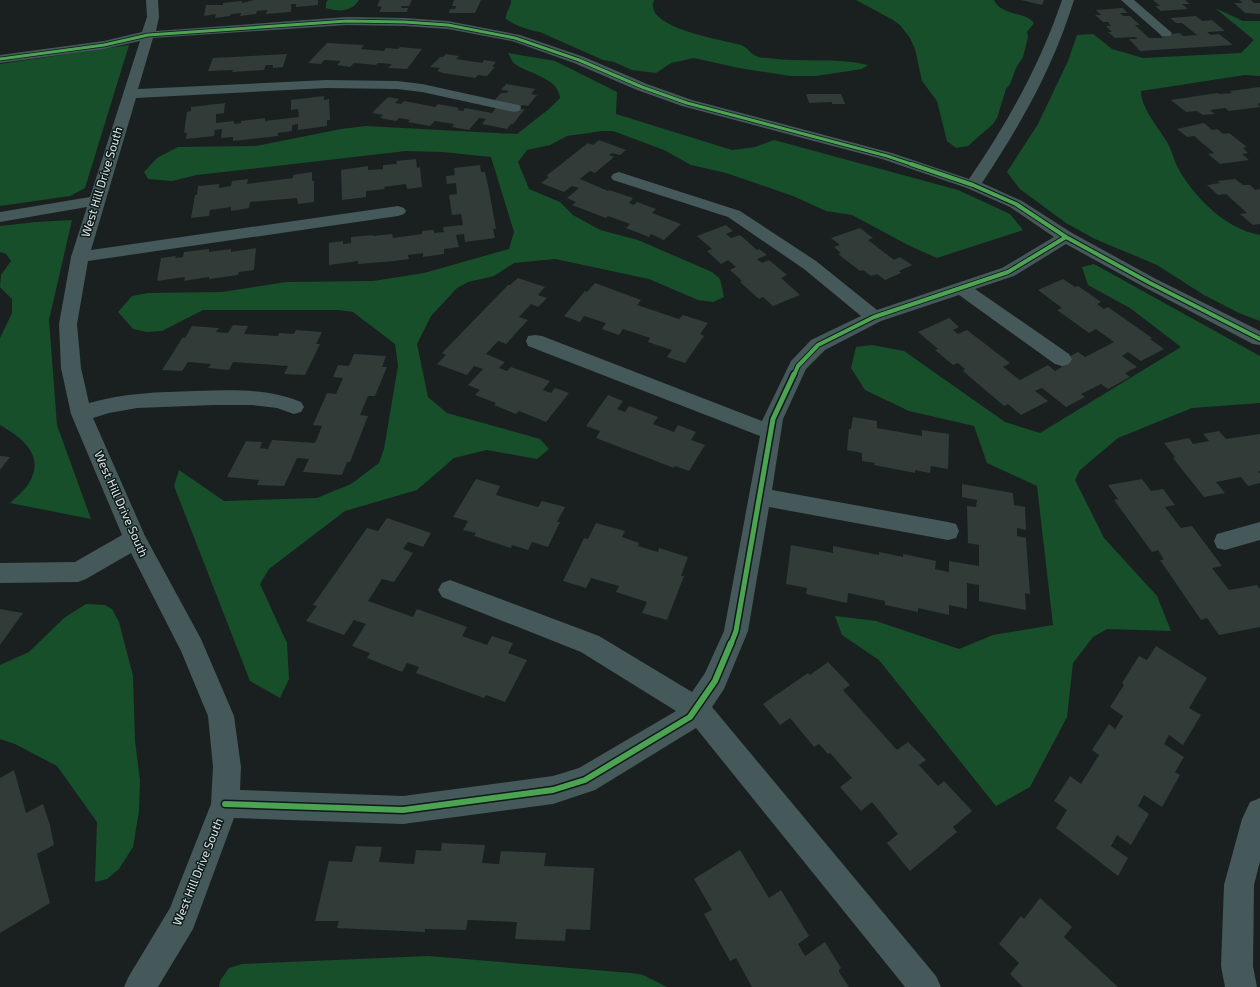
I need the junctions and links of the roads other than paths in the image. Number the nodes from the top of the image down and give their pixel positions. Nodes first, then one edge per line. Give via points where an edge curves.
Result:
1 (152, 0) edge
2 (1068, 0) edge
3 (1127, 0) edge
4 (1166, 33) dead end
5 (148, 35) junction
6 (0, 59) edge
7 (129, 94) junction
8 (514, 108) dead end
9 (619, 177) dead end
10 (973, 185) junction
11 (96, 202) junction
12 (398, 211) dead end
13 (0, 217) edge
14 (1066, 237) junction
15 (80, 257) junction
16 (961, 288) junction
17 (874, 317) junction
18 (1260, 339) edge
19 (535, 341) dead end
20 (1062, 359) dead end
21 (294, 407) dead end
22 (81, 414) junction
23 (770, 432) junction
24 (759, 496) junction
25 (948, 531) dead end
26 (1260, 531) edge
27 (135, 539) junction
28 (1225, 541) dead end
29 (0, 573) edge
30 (450, 590) dead end
31 (696, 708) junction
32 (225, 804) junction
33 (1260, 812) edge
34 (140, 987) edge
35 (925, 987) edge
36 (1242, 987) edge

1 - 5 street, West Hill Drive South via 153,17
2 - 10 street via 1041,73 999,148
3 - 4 street
5 - 6 street
5 - 7 street, West Hill Drive South
5 - 10 street via 347,21 448,25 536,44 687,103 886,156
7 - 8 street via 327,84 397,85
7 - 11 street, West Hill Drive South
9 - 17 street via 734,214 810,265
10 - 14 street via 1016,204
11 - 13 street
11 - 15 street, West Hill Drive South
12 - 15 street
14 - 16 street via 1008,272
14 - 18 street
15 - 22 street, West Hill Drive South via 68,324 71,368
16 - 17 street
16 - 20 street
17 - 23 street via 818,345 798,366 773,419
19 - 23 street
21 - 22 street via 272,400 248,398 156,398 96,408
22 - 27 street, West Hill Drive South
23 - 24 street
24 - 25 street
24 - 31 street via 736,631 715,681
26 - 28 street
27 - 29 street via 78,572
27 - 32 street, West Hill Drive South via 192,647 221,716 227,767
30 - 31 street via 590,644
31 - 32 street via 690,718 585,780 553,790 403,810
31 - 35 street
32 - 34 street, West Hill Drive South via 182,918
33 - 36 street via 1239,885 1237,966

